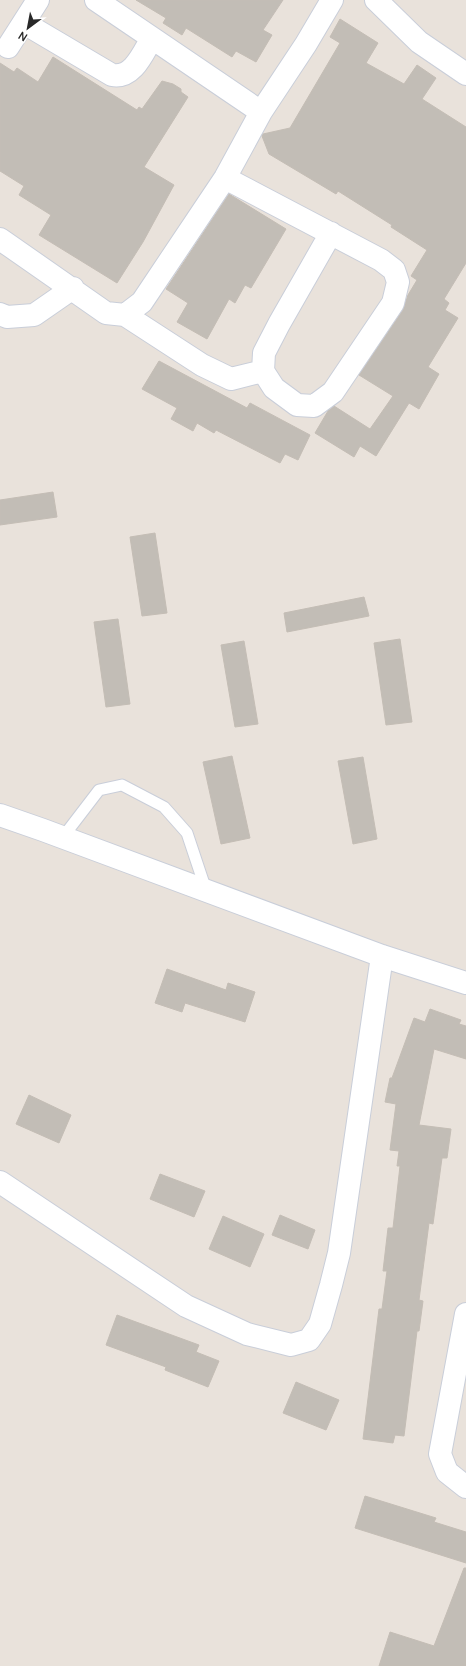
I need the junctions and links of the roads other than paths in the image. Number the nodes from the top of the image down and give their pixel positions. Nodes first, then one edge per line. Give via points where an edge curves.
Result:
1 (38, 0) edge
2 (96, 0) edge
3 (332, 0) edge
4 (376, 0) edge
5 (24, 23) junction
6 (152, 38) junction
7 (8, 47) dead end
8 (466, 74) edge
9 (261, 112) junction
10 (225, 178) junction
11 (331, 233) junction
12 (0, 239) edge
13 (73, 288) junction
14 (0, 314) edge
15 (125, 315) junction
16 (263, 371) junction
17 (0, 815) edge
18 (63, 837) junction
19 (206, 890) junction
20 (382, 956) junction
21 (466, 983) edge
22 (0, 1182) edge
23 (466, 1314) edge
24 (466, 1487) edge

1 - 5 street
2 - 6 street
3 - 9 street
4 - 8 street via 419,42
5 - 6 street via 112,75 119,76 135,65
5 - 7 street
6 - 9 street
9 - 10 street
10 - 11 street
10 - 15 street via 142,302
11 - 16 street via 264,353
11 - 16 street via 382,260 394,270 398,282 393,303 332,392 314,406 297,405 274,388
12 - 13 street
13 - 14 street via 34,315 8,317
13 - 15 street via 106,313
15 - 16 street via 202,365 231,379
17 - 18 street
18 - 19 street
18 - 19 lane via 99,790 122,785 164,807 186,832
19 - 20 street
20 - 21 street
20 - 22 street via 339,1253 320,1324 309,1340 291,1345 247,1334 186,1306
23 - 24 street via 440,1454 447,1472

